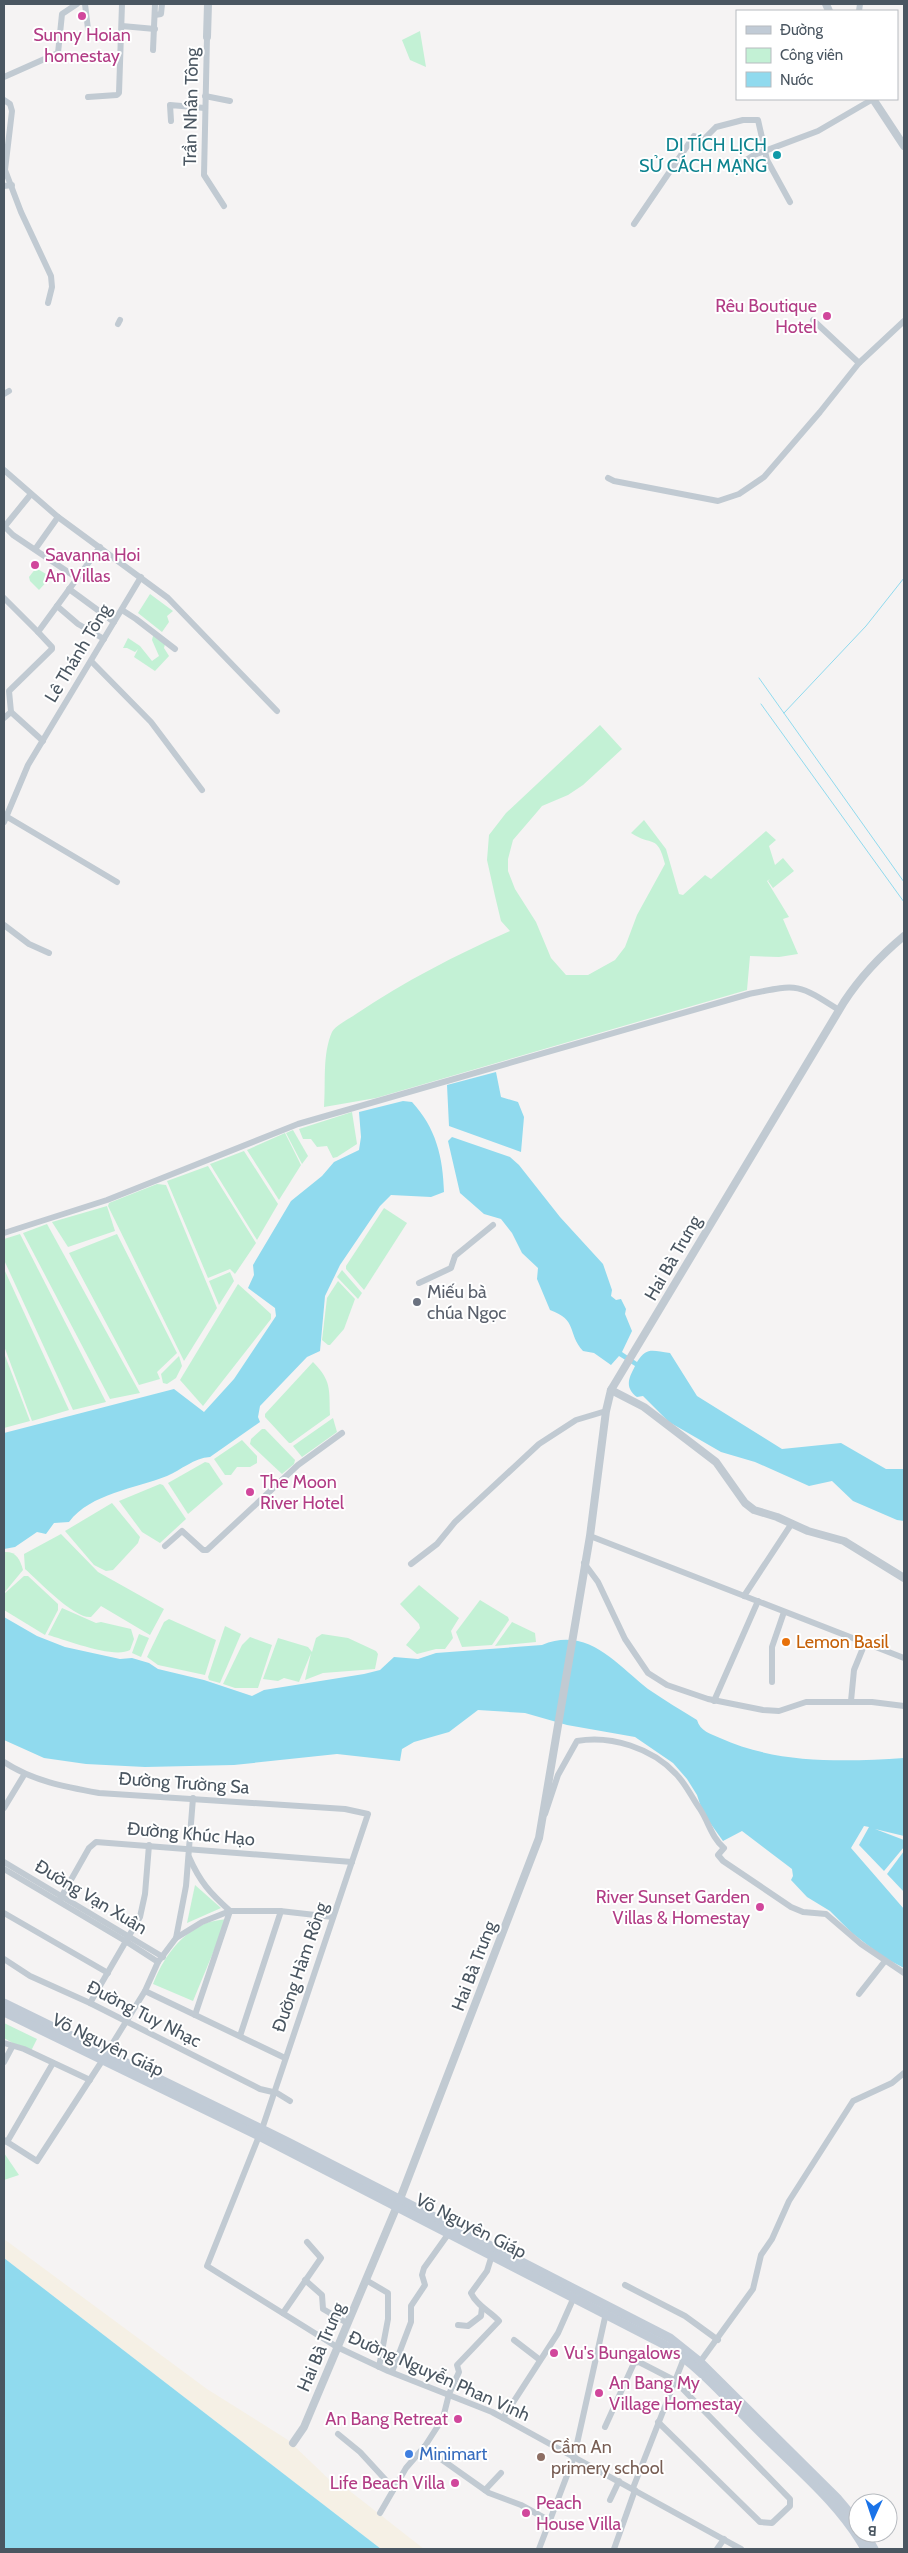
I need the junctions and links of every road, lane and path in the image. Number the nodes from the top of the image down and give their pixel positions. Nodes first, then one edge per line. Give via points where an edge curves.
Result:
1 (76, 4) edge
2 (85, 4) edge
3 (122, 4) edge
4 (155, 4) edge
5 (162, 4) edge
6 (208, 4) edge
7 (155, 15) junction
8 (122, 26) junction
9 (88, 29) dead end
10 (155, 29) junction
11 (207, 37) joint
12 (153, 50) dead end
13 (4, 76) edge
14 (205, 96) junction
15 (88, 97) dead end
16 (4, 100) edge
17 (871, 100) edge
18 (874, 100) edge
19 (230, 101) dead end
20 (205, 108) junction
21 (171, 121) dead end
22 (904, 146) edge
23 (765, 152) junction
24 (735, 166) dead end
25 (12, 185) junction
26 (4, 186) edge
27 (790, 202) dead end
28 (224, 206) dead end
29 (634, 224) dead end
30 (49, 300) dead end
31 (813, 320) dead end
32 (904, 321) edge
33 (859, 363) junction
34 (4, 470) edge
35 (608, 478) dead end
36 (31, 494) junction
37 (58, 517) junction
38 (4, 526) edge
39 (100, 547) junction
40 (36, 548) junction
41 (142, 577) junction
42 (77, 578) junction
43 (69, 589) junction
44 (4, 598) edge
45 (57, 606) junction
46 (122, 610) junction
47 (114, 622) junction
48 (38, 632) junction
49 (104, 639) junction
50 (175, 649) dead end
51 (91, 661) junction
52 (277, 711) dead end
53 (11, 712) junction
54 (4, 718) edge
55 (43, 741) junction
56 (202, 790) dead end
57 (5, 817) edge
58 (117, 882) dead end
59 (4, 925) edge
60 (904, 936) edge
61 (49, 953) dead end
62 (840, 1010) junction
63 (493, 1225) dead end
64 (4, 1233) edge
65 (419, 1283) dead end
66 (611, 1390) junction
67 (606, 1411) junction
68 (342, 1433) dead end
69 (792, 1523) junction
70 (590, 1536) junction
71 (165, 1546) dead end
72 (584, 1563) junction
73 (410, 1564) dead end
74 (904, 1578) edge
75 (744, 1596) junction
76 (758, 1601) junction
77 (784, 1612) junction
78 (865, 1643) junction
79 (904, 1658) edge
80 (772, 1682) dead end
81 (714, 1701) junction
82 (851, 1701) junction
83 (904, 1706) edge
84 (4, 1762) edge
85 (24, 1775) junction
86 (193, 1798) junction
87 (4, 1808) edge
88 (368, 1814) joint
89 (543, 1818) junction
90 (149, 1845) junction
91 (190, 1849) junction
92 (190, 1857) junction
93 (4, 1862) edge
94 (352, 1862) junction
95 (4, 1869) edge
96 (61, 1899) junction
97 (230, 1911) junction
98 (281, 1911) junction
99 (4, 1914) edge
100 (333, 1917) junction
101 (176, 1938) junction
102 (129, 1939) junction
103 (4, 1959) edge
104 (160, 1960) junction
105 (885, 1961) junction
106 (108, 1973) junction
107 (904, 1973) edge
108 (145, 1990) junction
109 (858, 1994) dead end
110 (4, 2003) edge
111 (90, 2003) junction
112 (4, 2012) edge
113 (195, 2015) junction
114 (126, 2022) junction
115 (240, 2036) junction
116 (4, 2042) edge
117 (12, 2047) junction
118 (104, 2058) junction
119 (285, 2058) junction
120 (4, 2062) edge
121 (53, 2063) junction
122 (904, 2073) edge
123 (90, 2080) junction
124 (272, 2093) junction
125 (290, 2101) dead end
126 (261, 2133) junction
127 (5, 2141) edge
128 (399, 2202) junction
129 (449, 2233) junction
130 (306, 2242) dead end
131 (492, 2255) junction
132 (207, 2266) joint
133 (305, 2280) junction
134 (366, 2280) junction
135 (625, 2285) dead end
136 (574, 2297) junction
137 (482, 2307) junction
138 (606, 2313) junction
139 (283, 2314) junction
140 (348, 2323) junction
141 (458, 2325) dead end
142 (514, 2340) dead end
143 (718, 2340) junction
144 (338, 2347) junction
145 (687, 2355) junction
146 (540, 2360) junction
147 (700, 2362) junction
148 (379, 2367) junction
149 (392, 2372) junction
150 (674, 2380) junction
151 (449, 2394) junction
152 (503, 2418) junction
153 (658, 2422) junction
154 (605, 2427) dead end
155 (338, 2434) dead end
156 (292, 2443) dead end
157 (424, 2447) junction
158 (574, 2458) junction
159 (501, 2473) dead end
160 (619, 2481) junction
161 (394, 2489) junction
162 (634, 2489) junction
163 (485, 2490) junction
164 (610, 2500) dead end
165 (848, 2511) edge
166 (380, 2513) dead end
167 (550, 2521) junction
168 (728, 2544) edge
169 (539, 2549) edge
170 (614, 2549) edge
171 (717, 2549) edge
172 (741, 2549) edge
173 (865, 2549) edge

1 - 13 street via 62,14 58,53
2 - 9 street
3 - 8 street
4 - 7 street
5 - 7 street via 161,14
6 - 11 street, Trần Nhân Tông
7 - 10 street
8 - 10 street
8 - 15 street via 119,93
10 - 12 street
11 - 14 street, Trần Nhân Tông
14 - 19 street
14 - 20 street, Trần Nhân Tông
16 - 25 street via 10,104 12,112 6,170
17 - 23 street via 818,131
18 - 22 street
20 - 21 street via 170,105
20 - 28 street, Trần Nhân Tông via 204,174
23 - 24 street
23 - 27 street via 770,168 777,174
23 - 29 street via 756,119 716,127 703,140 694,136
25 - 26 street
25 - 30 street via 50,276
31 - 33 street
32 - 33 street
33 - 35 street via 764,477 739,494 718,501
34 - 36 street
36 - 37 street
36 - 38 street
37 - 39 street
37 - 40 street
38 - 40 street
39 - 41 street
39 - 42 street
40 - 42 street
41 - 46 street, Lê Thánh Tông
41 - 52 street via 180,609
42 - 43 street
43 - 45 street
43 - 47 street
44 - 48 street
45 - 48 street
45 - 49 street via 78,624
46 - 47 street, Lê Thánh Tông
46 - 50 street
47 - 49 street, Lê Thánh Tông
48 - 53 street via 52,650 9,691
49 - 51 street, Lê Thánh Tông
51 - 55 street, Lê Thánh Tông
51 - 56 street via 151,722
53 - 54 street
53 - 55 street
55 - 57 street, Lê Thánh Tông via 28,764
57 - 58 street
59 - 61 street via 29,944
60 - 62 street, Hai Bà Trưng via 880,955 859,979
62 - 64 street via 803,988 788,986 749,994 298,1124 107,1200
62 - 66 street, Hai Bà Trưng
63 - 65 street via 455,1256 451,1268
66 - 67 street, Hai Bà Trưng
66 - 69 street via 644,1407 716,1462 745,1503 754,1510
67 - 70 street, Hai Bà Trưng
67 - 73 street via 576,1420 539,1444 455,1522 437,1544
68 - 71 street via 298,1465 207,1550 182,1531
69 - 74 street via 844,1541
69 - 75 street
70 - 72 street, Hai Bà Trưng
70 - 75 street
72 - 81 street via 598,1582 625,1639 648,1673 667,1685
72 - 89 street, Hai Bà Trưng
75 - 76 street
76 - 77 street
76 - 81 street
77 - 78 street
77 - 80 street via 772,1648
78 - 79 street
78 - 82 street via 854,1670
81 - 82 street via 779,1710 806,1702
82 - 83 street
84 - 85 street, Đường Trường Sa
85 - 86 street, Đường Trường Sa via 99,1792
85 - 87 street
86 - 88 street, Đường Trường Sa via 345,1809
86 - 91 street
88 - 94 street, Đường Hàm Rồng
89 - 105 street via 558,1775 576,1741 615,1741 641,1750 665,1764 683,1782 716,1841 724,1848 718,1855 723,1862 791,1906 804,1912 826,1914
89 - 128 street, Hai Bà Trưng via 535,1851
90 - 91 street, Đường Khúc Hạo
90 - 96 street, Đường Khúc Hạo via 96,1842 89,1848
90 - 102 street via 144,1903
91 - 92 street
91 - 94 street, Đường Khúc Hạo
92 - 97 street via 205,1888
92 - 101 street via 183,1914
93 - 96 street, Đường Vạn Xuân
94 - 100 street, Đường Hàm Rồng
95 - 96 street, Đường Vạn Xuân
96 - 102 street, Đường Vạn Xuân
97 - 98 street
97 - 101 street via 202,1922
97 - 113 street
98 - 100 street
98 - 115 street
99 - 106 street
100 - 119 street, Đường Hàm Rồng
101 - 104 street
102 - 104 street, Đường Vạn Xuân
102 - 106 street
103 - 111 street, Đường Tuy Nhạc via 30,1976
104 - 108 street
105 - 107 street
105 - 109 street
106 - 111 street
108 - 113 street
108 - 114 street
110 - 118 main road, Võ Nguyên Giáp
111 - 114 street, Đường Tuy Nhạc
112 - 118 main road, Võ Nguyên Giáp
113 - 115 street
114 - 118 street
114 - 124 street, Đường Tuy Nhạc
115 - 119 street
116 - 117 street
117 - 120 street
117 - 121 street
118 - 123 street
118 - 126 main road, Võ Nguyên Giáp
119 - 124 street, Đường Hàm Rồng
121 - 123 street
121 - 127 street
122 - 143 street via 892,2083 853,2101 789,2201 761,2255 753,2289
123 - 127 street via 37,2161
124 - 125 street, Đường Tuy Nhạc
124 - 126 street, Đường Hàm Rồng
126 - 128 main road, Võ Nguyên Giáp
126 - 132 street, Đường Hàm Rồng
128 - 129 main road, Võ Nguyên Giáp
128 - 134 street, Hai Bà Trưng
128 - 145 main road, Võ Nguyên Giáp via 656,2330
129 - 131 main road, Võ Nguyên Giáp
129 - 149 street via 426,2262 422,2276 425,2285 411,2306 411,2322
130 - 133 street via 322,2257
131 - 136 main road, Võ Nguyên Giáp
131 - 137 street via 487,2271 471,2291
132 - 139 street, Đường Nguyễn Phan Vinh
133 - 139 street
133 - 140 street via 322,2295 323,2309
134 - 140 street, Hai Bà Trưng
134 - 148 street via 388,2293 388,2319
135 - 143 street via 685,2316
136 - 138 main road, Võ Nguyên Giáp
136 - 146 street via 558,2333
137 - 141 street via 482,2316 473,2324
137 - 151 street via 499,2321 457,2365 458,2372
138 - 145 main road, Võ Nguyên Giáp
138 - 158 street
139 - 144 street, Đường Nguyễn Phan Vinh
140 - 144 street, Hai Bà Trưng
142 - 146 street
143 - 147 street
144 - 148 street, Đường Nguyễn Phan Vinh
144 - 156 street, Hai Bà Trưng via 304,2427
145 - 147 main road, Võ Nguyên Giáp
145 - 150 street
145 - 173 main road, Võ Nguyên Giáp via 832,2505
146 - 152 street
147 - 165 main road, Võ Nguyên Giáp
148 - 149 street, Đường Nguyễn Phan Vinh
149 - 151 street, Đường Nguyễn Phan Vinh
150 - 153 street
150 - 153 street via 790,2499 790,2506 772,2523 760,2522
150 - 154 street via 634,2362
151 - 152 street, Đường Nguyễn Phan Vinh
151 - 157 street via 443,2418
152 - 158 street, Đường Nguyễn Phan Vinh
153 - 162 street
155 - 161 street via 360,2452
157 - 161 street
157 - 163 street
158 - 160 street, Đường Nguyễn Phan Vinh
158 - 167 street
159 - 163 street
160 - 162 street, Đường Nguyễn Phan Vinh
160 - 164 street
161 - 166 street
162 - 168 street, Đường Nguyễn Phan Vinh
162 - 170 street
163 - 167 street
167 - 169 street
168 - 171 street
168 - 172 street, Đường Nguyễn Phan Vinh

